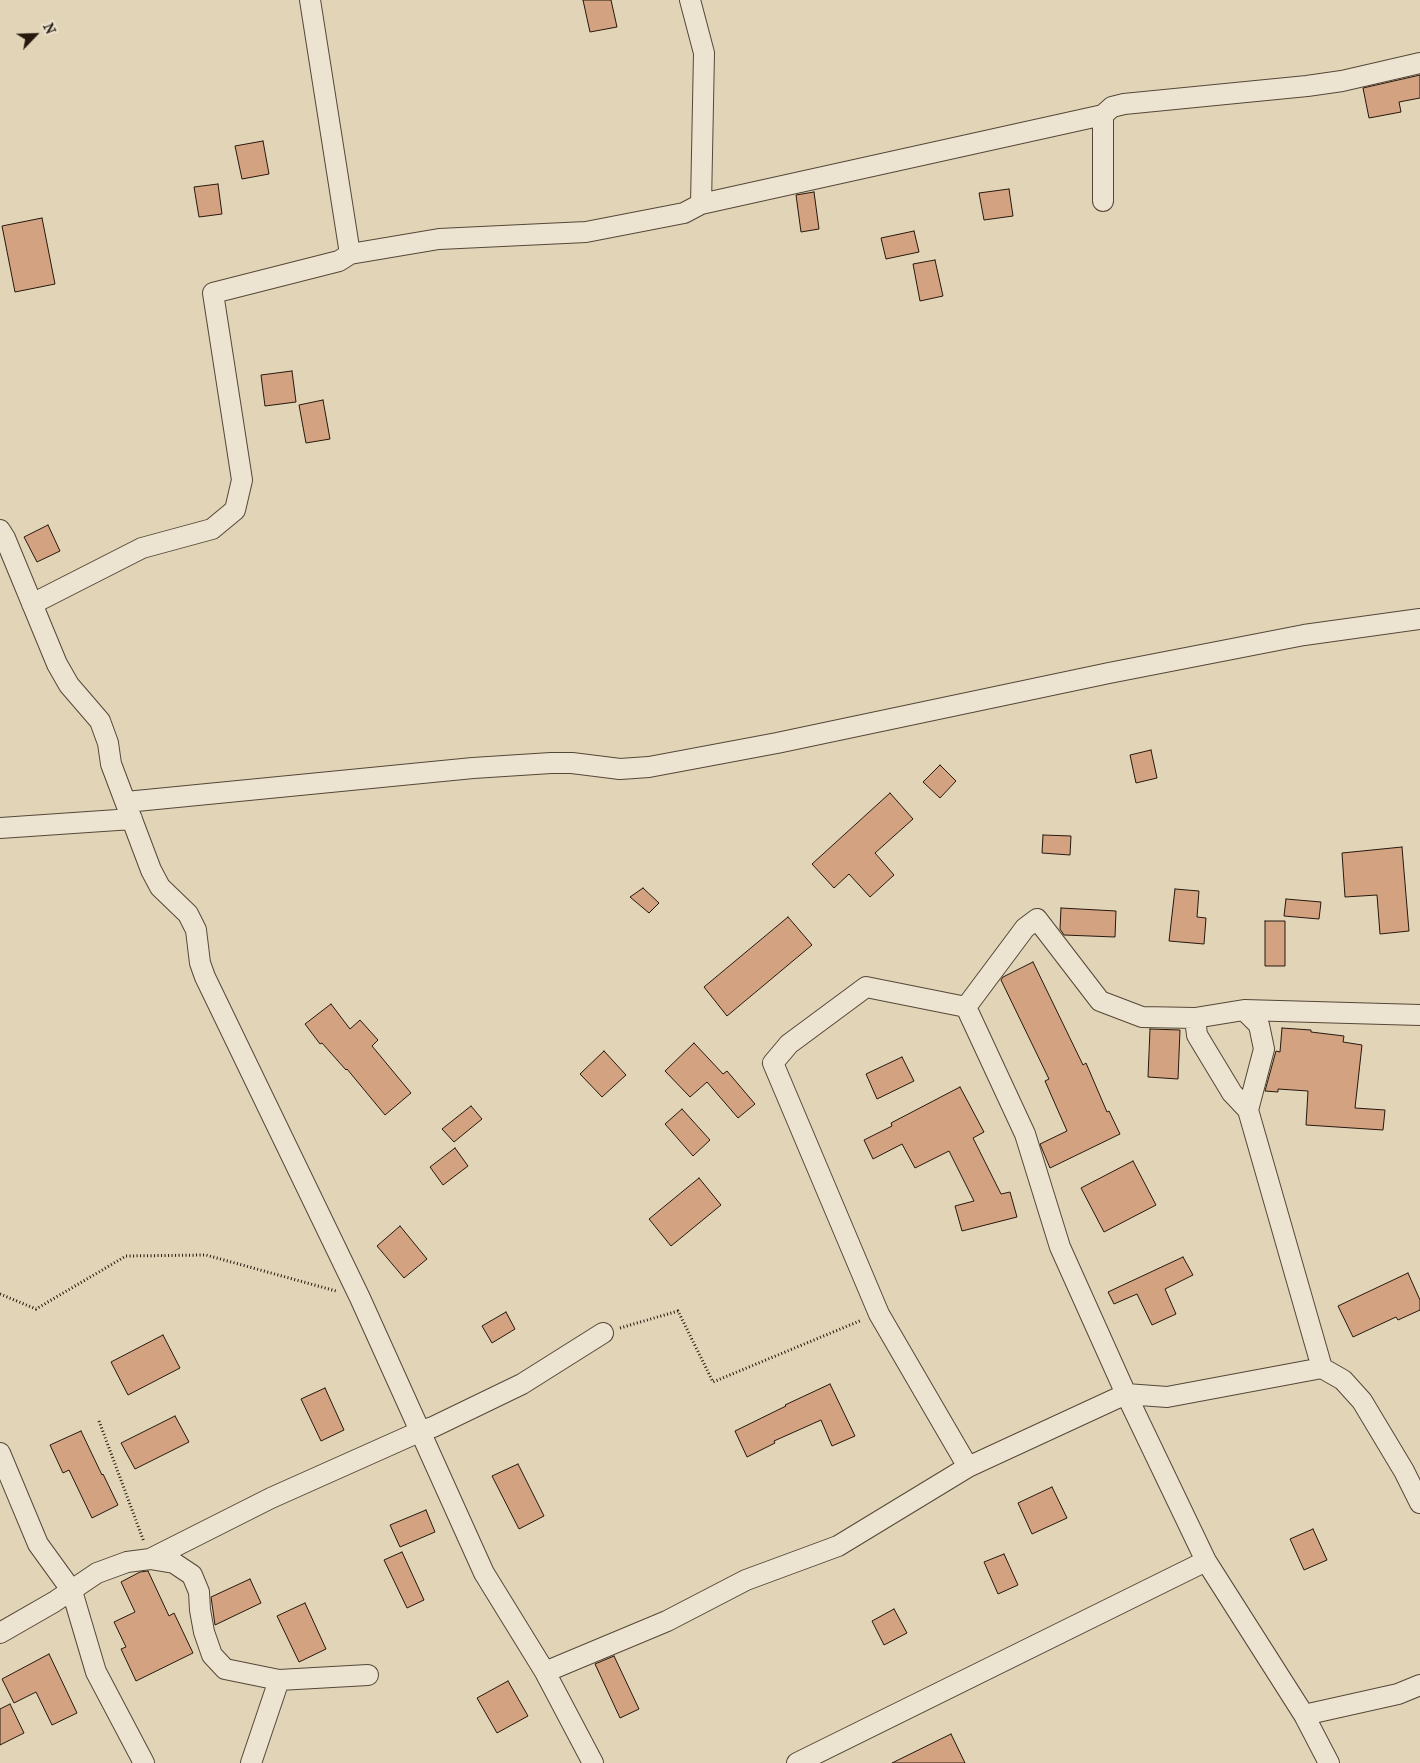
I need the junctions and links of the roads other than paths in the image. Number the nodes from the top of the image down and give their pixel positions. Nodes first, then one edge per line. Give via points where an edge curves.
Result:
1 (310, 0) edge
2 (690, 0) edge
3 (1420, 63) edge
4 (1103, 115) junction
5 (1103, 201) dead end
6 (701, 204) junction
7 (350, 254) junction
8 (0, 530) edge
9 (32, 604) junction
10 (1420, 619) edge
11 (129, 811) junction
12 (0, 828) edge
13 (966, 1007) junction
14 (1244, 1010) junction
15 (1420, 1015) edge
16 (1195, 1018) junction
17 (1248, 1110) junction
18 (602, 1333) road end
19 (1322, 1368) junction
20 (1126, 1394) junction
21 (421, 1431) junction
22 (0, 1453) edge
23 (1412, 1466) edge
24 (968, 1467) junction
25 (1420, 1503) edge
26 (150, 1559) junction
27 (1206, 1561) junction
28 (72, 1591) junction
29 (0, 1633) edge
30 (545, 1672) junction
31 (368, 1675) dead end
32 (279, 1680) junction
33 (1420, 1685) edge
34 (1304, 1714) junction
35 (144, 1763) edge
36 (251, 1763) edge
37 (593, 1763) edge
38 (797, 1763) edge
39 (1329, 1763) edge

1 - 7 street
2 - 6 street via 704,53
3 - 4 street via 1307,86 1124,104 1112,107
4 - 5 street
4 - 6 street
6 - 7 street via 684,213 586,232 439,239
7 - 9 street via 339,261 213,293 242,480 235,510 212,529 142,548
8 - 9 street
9 - 11 street via 69,685 100,721 111,764
10 - 11 street via 1304,635 649,767 620,769 551,763 473,768
11 - 12 street
11 - 21 street via 160,887 188,914 196,930 205,977
13 - 16 street via 1025,928 1037,919 1100,1001 1142,1017
13 - 20 street via 1025,1134 1060,1246
13 - 24 street via 866,987 789,1044 773,1063 879,1314
14 - 15 street
14 - 16 street
14 - 17 street via 1259,1025 1264,1049
16 - 17 street via 1197,1035 1232,1093
17 - 19 street
18 - 21 street via 522,1384
19 - 20 street via 1167,1397
19 - 23 street via 1343,1380
20 - 24 street
20 - 27 street
21 - 26 street via 271,1498
21 - 30 street via 484,1573
22 - 28 street via 38,1544
23 - 25 street
24 - 30 street via 838,1546 746,1580 667,1621
26 - 28 street via 119,1564 97,1573
26 - 32 street via 174,1563 192,1576 199,1592 204,1632 212,1655 225,1669
27 - 34 street
27 - 38 street
28 - 29 street
28 - 35 street via 96,1672
30 - 37 street
31 - 32 street
32 - 36 street
33 - 34 street via 1398,1694
34 - 39 street

